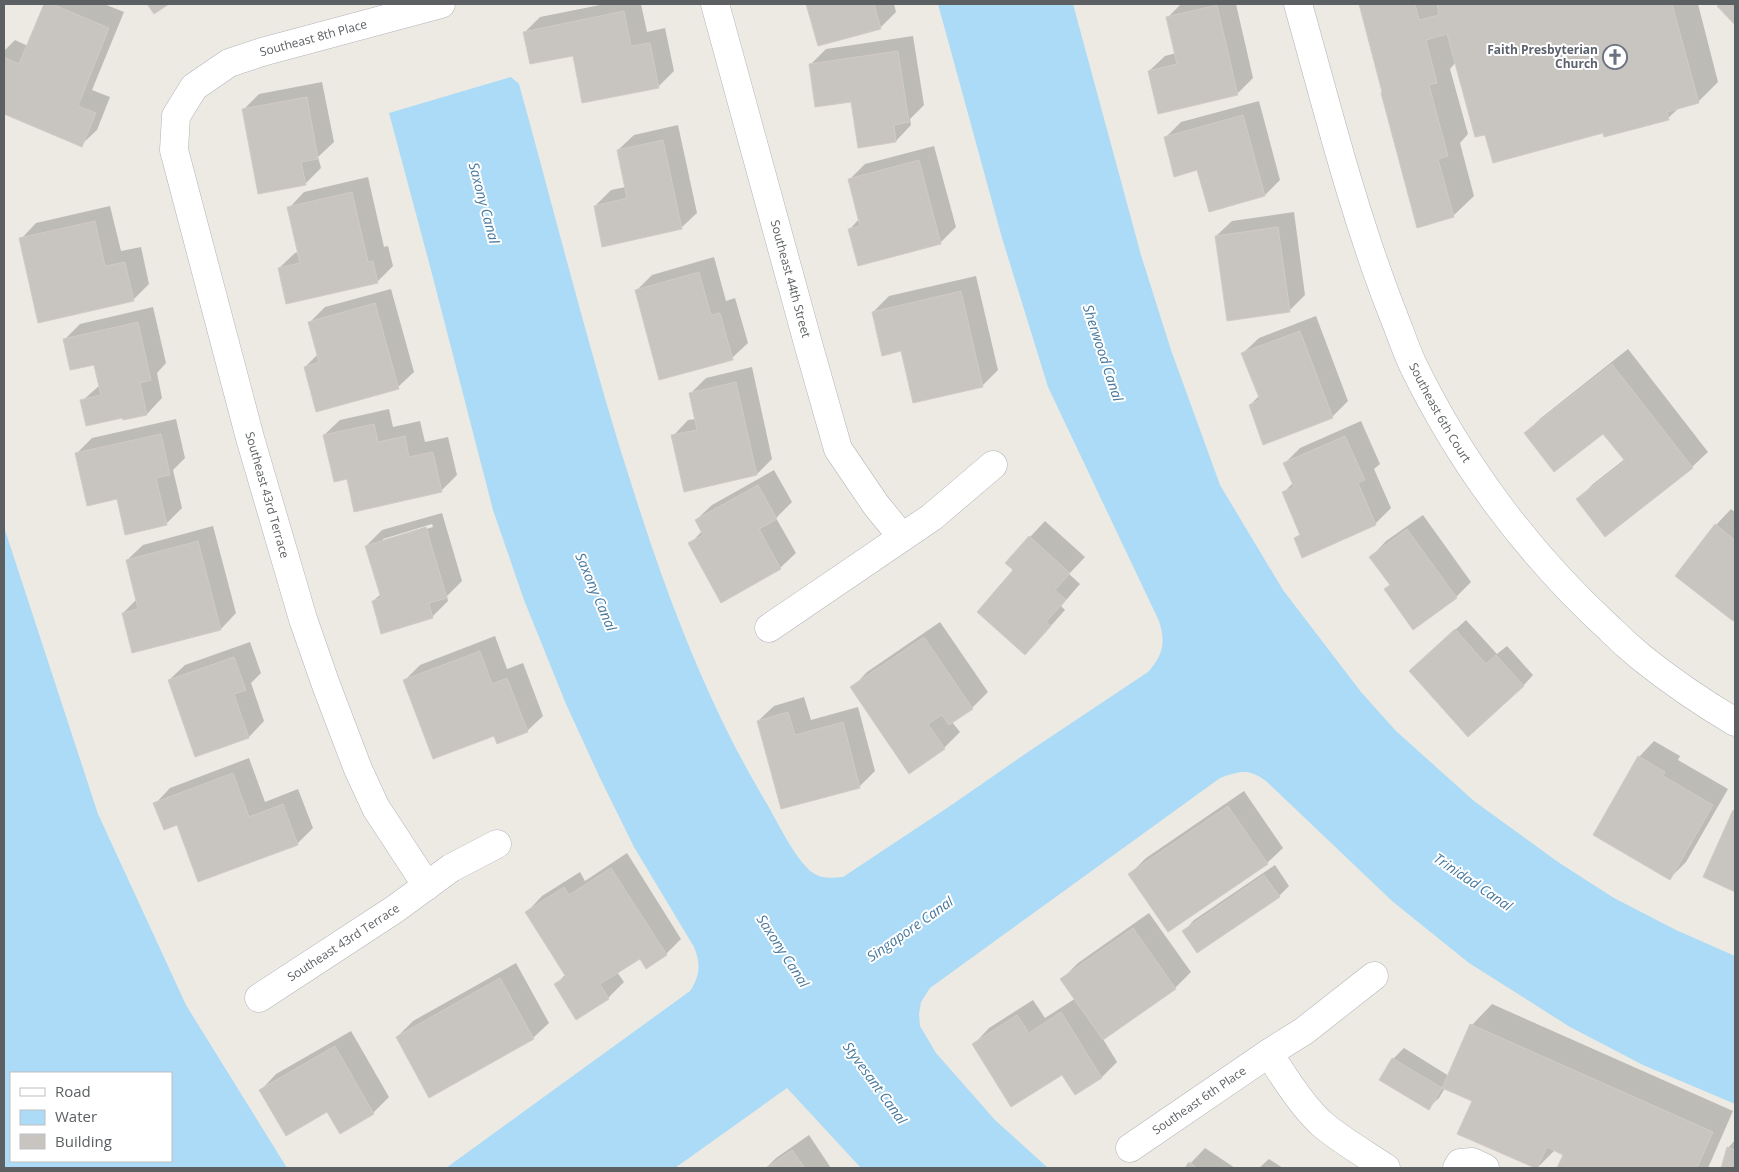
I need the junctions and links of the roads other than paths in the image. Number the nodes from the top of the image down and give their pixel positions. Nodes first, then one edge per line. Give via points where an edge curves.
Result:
1 (441, 4) edge
2 (716, 4) edge
3 (1298, 4) edge
4 (194, 87) joint
5 (993, 465) dead end
6 (902, 537) junction
7 (769, 628) dead end
8 (1735, 722) edge
9 (497, 844) dead end
10 (427, 886) junction
11 (1374, 976) dead end
12 (259, 998) dead end
13 (1268, 1053) junction
14 (1130, 1148) dead end
15 (1386, 1168) edge
16 (1457, 1168) edge
17 (1485, 1168) edge

1 - 4 street, Southeast 8th Place via 262,52 230,63
2 - 6 street, Southeast 44th Street via 838,449
3 - 8 street, Southeast 6th Court via 1376,270 1413,364 1455,442 1506,515 1588,609 1641,658
4 - 10 street, Southeast 43rd Terrace via 176,116 174,150 250,438 297,600 358,769 376,808
5 - 6 street via 932,517
6 - 7 street
9 - 10 street, Southeast 43rd Terrace via 451,868
10 - 12 street, Southeast 43rd Terrace
11 - 13 street, Southeast 6th Place via 1304,1031
13 - 14 street, Southeast 6th Place
13 - 15 street via 1322,1124
16 - 17 street via 1460,1163 1472,1162

